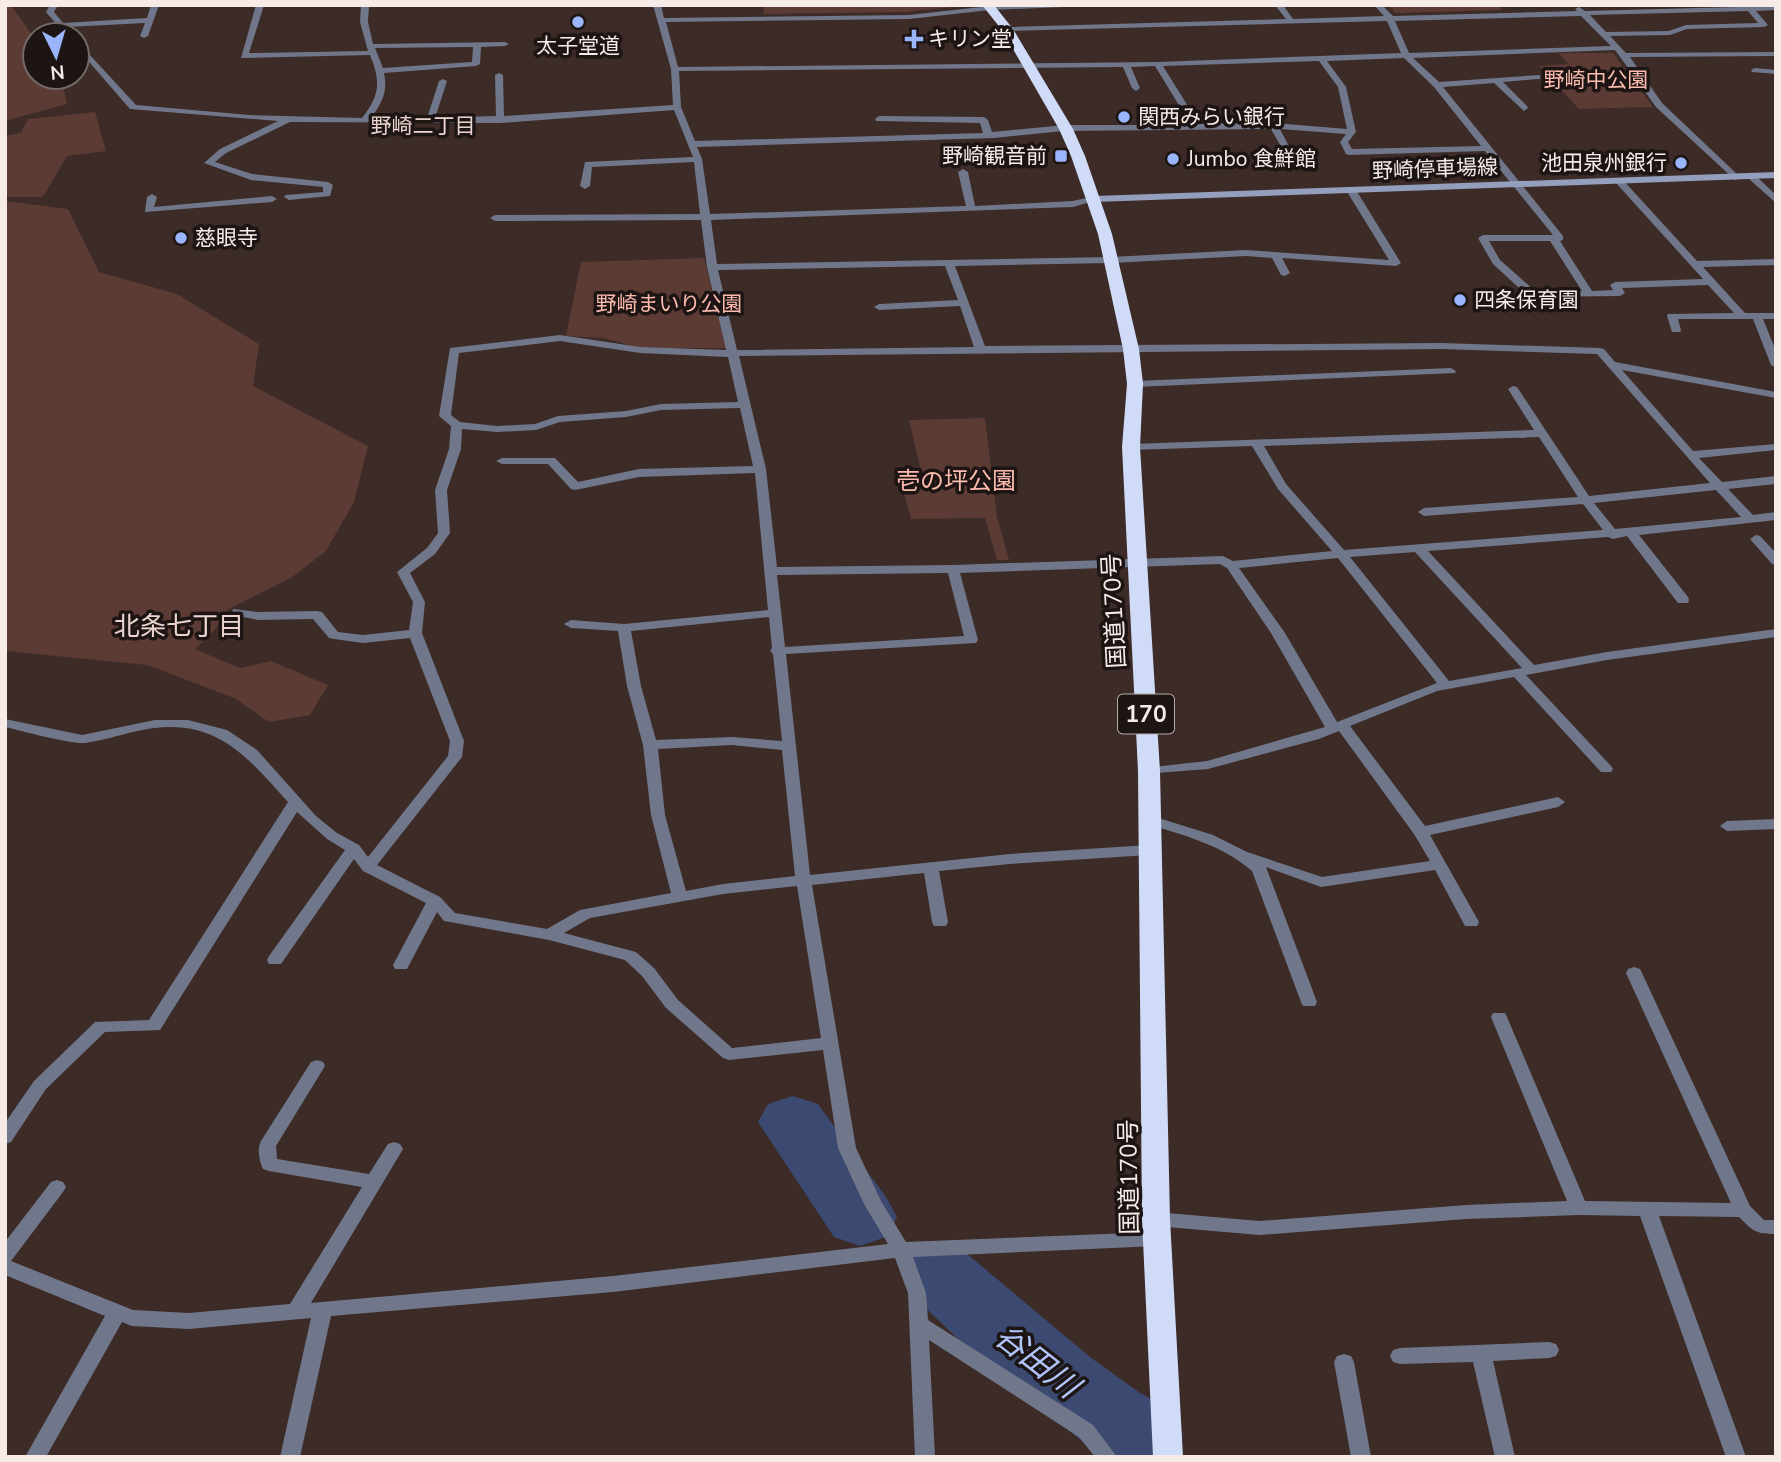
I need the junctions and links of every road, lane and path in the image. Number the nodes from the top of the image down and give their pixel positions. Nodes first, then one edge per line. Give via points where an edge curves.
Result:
1 (54, 5) edge
2 (155, 5) edge
3 (260, 5) edge
4 (365, 5) edge
5 (657, 5) edge
6 (1064, 5) edge
7 (1279, 5) edge
8 (1378, 5) edge
9 (989, 7) edge
10 (1749, 8) junction
11 (1776, 8) edge
12 (1579, 9) edge
13 (1390, 18) junction
14 (149, 20) junction
15 (661, 20) junction
16 (58, 21) edge
17 (1292, 21) junction
18 (91, 23) edge
19 (1007, 29) junction
20 (1606, 34) junction
21 (144, 36) dead end
22 (505, 44) dead end
23 (477, 45) junction
24 (371, 50) junction
25 (1621, 52) junction
26 (1776, 54) edge
27 (1406, 55) junction
28 (91, 59) edge
29 (1322, 59) junction
30 (1158, 64) junction
31 (1027, 65) junction
32 (1126, 65) junction
33 (675, 69) junction
34 (1755, 70) dead end
35 (381, 71) junction
36 (1776, 72) edge
37 (499, 75) dead end
38 (1538, 76) dead end
39 (443, 81) dead end
40 (1498, 82) junction
41 (1437, 85) junction
42 (1136, 88) dead end
43 (677, 107) junction
44 (1524, 108) dead end
45 (288, 119) junction
46 (366, 119) junction
47 (500, 120) junction
48 (879, 120) dead end
49 (430, 121) junction
50 (1274, 126) junction
51 (1196, 128) junction
52 (1065, 129) junction
53 (1352, 132) junction
54 (989, 135) junction
55 (693, 144) junction
56 (1488, 148) junction
57 (1288, 152) dead end
58 (698, 159) junction
59 (963, 172) dead end
60 (1776, 175) edge
61 (1751, 176) junction
62 (1735, 177) junction
63 (1619, 181) junction
64 (1516, 184) junction
65 (585, 186) dead end
66 (1351, 190) junction
67 (152, 197) dead end
68 (289, 197) dead end
69 (272, 199) dead end
70 (1095, 199) junction
71 (1776, 200) edge
72 (971, 209) junction
73 (495, 218) dead end
74 (705, 219) junction
75 (1553, 238) junction
76 (1276, 256) junction
77 (1111, 260) junction
78 (1776, 262) edge
79 (949, 263) junction
80 (1695, 264) junction
81 (712, 267) junction
82 (1285, 273) dead end
83 (1712, 282) junction
84 (1589, 294) junction
85 (964, 303) junction
86 (879, 307) dead end
87 (1742, 316) junction
88 (1776, 316) edge
89 (1757, 317) junction
90 (1676, 330) dead end
91 (1131, 349) junction
92 (981, 350) junction
93 (733, 355) junction
94 (1614, 365) junction
95 (1776, 365) edge
96 (1451, 371) dead end
97 (1135, 384) junction
98 (1513, 389) dead end
99 (1776, 395) edge
100 (746, 405) junction
101 (457, 425) junction
102 (1543, 433) junction
103 (1255, 442) junction
104 (1131, 447) junction
105 (1776, 447) edge
106 (1690, 454) junction
107 (502, 461) dead end
108 (760, 469) junction
109 (1776, 481) edge
110 (1720, 486) junction
111 (1586, 500) junction
112 (1424, 512) dead end
113 (1776, 516) edge
114 (1750, 519) junction
115 (1632, 534) junction
116 (1613, 535) junction
117 (1756, 539) dead end
118 (1418, 548) junction
119 (1340, 552) junction
120 (1776, 561) edge
121 (1138, 563) junction
122 (1231, 565) junction
123 (953, 569) junction
124 (772, 570) junction
125 (1683, 600) dead end
126 (238, 612) dead end
127 (774, 613) junction
128 (571, 624) dead end
129 (624, 628) junction
130 (415, 632) junction
131 (1776, 633) edge
132 (777, 651) junction
133 (1524, 672) junction
134 (1446, 685) junction
135 (5, 723) edge
136 (1337, 727) junction
137 (650, 745) junction
138 (787, 746) junction
139 (1606, 769) dead end
140 (1149, 771) junction
141 (1558, 802) dead end
142 (295, 803) junction
143 (1149, 820) junction
144 (1776, 824) edge
145 (1727, 826) dead end
146 (1421, 832) junction
147 (354, 848) junction
148 (1149, 850) junction
149 (1245, 855) junction
150 (1438, 865) junction
151 (368, 867) junction
152 (931, 868) junction
153 (803, 878) junction
154 (680, 898) junction
155 (435, 901) junction
156 (940, 922) dead end
157 (1471, 922) dead end
158 (549, 936) junction
159 (275, 960) dead end
160 (401, 965) dead end
161 (1634, 973) dead end
162 (1309, 1002) dead end
163 (1499, 1017) dead end
164 (831, 1043) junction
165 (317, 1066) dead end
166 (5, 1137) edge
167 (394, 1149) dead end
168 (374, 1182) junction
169 (57, 1187) dead end
170 (1579, 1208) junction
171 (1647, 1209) junction
172 (1743, 1210) junction
173 (1776, 1227) edge
174 (1156, 1229) junction
175 (901, 1250) junction
176 (5, 1256) edge
177 (5, 1267) edge
178 (323, 1309) junction
179 (118, 1311) junction
180 (295, 1312) junction
181 (919, 1324) junction
182 (1549, 1350) dead end
183 (1481, 1354) junction
184 (1400, 1356) dead end
185 (1344, 1363) dead end
186 (1734, 1449) edge
187 (1505, 1452) edge
188 (35, 1457) edge
189 (290, 1457) edge
190 (925, 1457) edge
191 (1107, 1457) edge
192 (1168, 1457) edge
193 (1361, 1457) edge

1 - 16 street via 50,12
2 - 14 street
3 - 24 street via 244,56
4 - 24 street via 362,24
5 - 15 street
6 - 9 street
7 - 17 street
8 - 13 street
9 - 15 street via 909,17
9 - 19 highway, 国道170号 / 170
10 - 11 street
10 - 12 street
10 - 20 street via 1764,25
12 - 13 street
12 - 20 street
13 - 17 street
13 - 27 street
14 - 18 street
14 - 21 street
15 - 33 street
17 - 19 street
19 - 31 highway, 国道170号 / 170
20 - 25 street
22 - 23 street
23 - 24 street
23 - 35 street via 476,64
24 - 35 street
25 - 26 street
25 - 27 street
25 - 62 street via 1659,105
27 - 29 street
27 - 41 street
28 - 45 street via 133,107
29 - 30 street
29 - 53 street via 1342,87
30 - 32 street
30 - 51 street
31 - 32 street
31 - 33 street
31 - 52 highway, 国道170号 / 170
32 - 42 street
33 - 43 street
34 - 36 street
35 - 46 street via 383,92
37 - 47 street
38 - 40 street
39 - 49 street
40 - 41 street
40 - 44 street
41 - 56 street
43 - 47 street
43 - 55 street
45 - 46 street
45 - 68 street via 208,163 251,177 328,185 327,194
46 - 49 street
47 - 49 street
48 - 54 street via 984,120
50 - 51 street
50 - 53 street
50 - 57 street
51 - 52 street
52 - 54 street
52 - 70 highway, 国道170号 / 170
53 - 56 street via 1344,142 1349,152
54 - 55 street
55 - 58 street
56 - 64 street
58 - 65 street via 588,164
58 - 74 street
59 - 72 street
60 - 61 main road, 野崎停車場線
61 - 62 main road, 野崎停車場線
61 - 71 street
62 - 63 main road, 野崎停車場線
63 - 64 main road, 野崎停車場線
63 - 80 street
64 - 66 main road, 野崎停車場線
64 - 75 street via 1560,238
66 - 70 main road, 野崎停車場線
66 - 76 street via 1396,263
67 - 69 street via 148,210
70 - 72 street
70 - 77 highway, 国道170号 / 170
72 - 74 street
73 - 74 street
74 - 81 street
75 - 84 street
75 - 84 street via 1483,237 1496,262 1533,295
76 - 77 street via 1246,253
76 - 82 street
77 - 79 street
77 - 91 highway, 国道170号 / 170
78 - 80 street
79 - 81 street
79 - 85 street
80 - 83 street
81 - 93 street
83 - 84 street via 1615,285 1620,293
83 - 87 street
85 - 86 street
85 - 92 street
87 - 89 street
87 - 90 street via 1672,316
88 - 89 street
89 - 95 street
91 - 92 street
91 - 94 street via 1441,346 1587,350 1601,351
91 - 97 highway, 国道170号 / 170
92 - 93 street
93 - 100 street
93 - 101 street via 638,350 559,338 454,350 444,416
94 - 99 street
94 - 106 street
96 - 97 street
97 - 104 highway, 国道170号 / 170
98 - 102 street
100 - 101 street via 661,407 558,419 536,427
100 - 108 street
101 - 130 street via 455,449 441,489 444,533 431,551 403,572 419,602
102 - 103 street
102 - 111 street
103 - 104 street
103 - 119 street via 1283,490
104 - 121 highway, 国道170号 / 170
105 - 106 street
106 - 110 street
107 - 108 street via 551,460 575,486 639,473
108 - 124 street
109 - 110 street
110 - 111 street
110 - 114 street
111 - 112 street
111 - 116 street
113 - 114 street
114 - 115 street
115 - 116 street
115 - 125 street
116 - 118 street
117 - 120 street
118 - 119 street
118 - 133 street
119 - 122 street
119 - 134 street
121 - 122 street via 1223,560
121 - 123 street
121 - 140 highway, 国道170号 / 170
122 - 136 street
123 - 124 street
123 - 132 street via 971,640
124 - 127 street
126 - 130 street via 317,615 334,635 363,639
127 - 129 street
127 - 132 street
128 - 129 street
129 - 137 street
130 - 151 street via 457,741 455,757
131 - 133 street
132 - 138 street
133 - 134 street
133 - 139 street
134 - 136 street
135 - 142 street via 82,739 155,724 188,724 222,733 252,753
136 - 140 street via 1208,765
136 - 146 street
137 - 138 street via 732,741
137 - 154 street via 658,815
138 - 153 street
140 - 143 highway, 国道170号 / 170
141 - 146 street
142 - 147 street via 332,836
142 - 166 street via 154,1026 101,1026 40,1085
143 - 148 highway, 国道170号 / 170
143 - 149 street
144 - 145 street
146 - 150 street
147 - 151 street
147 - 159 street
148 - 152 street
148 - 174 highway, 国道170号 / 170
149 - 150 street via 1321,882
149 - 162 street via 1259,869
150 - 157 street
151 - 155 street
152 - 153 street
152 - 156 street
153 - 154 street
153 - 164 street
154 - 158 street via 586,914
155 - 158 street via 450,917
155 - 160 street
158 - 164 street via 631,956 672,1004 729,1054
161 - 172 street
163 - 170 street
164 - 175 street via 847,1148
165 - 168 street via 267,1146 269,1164
167 - 168 street
168 - 180 street
169 - 176 street
170 - 171 street
170 - 174 street via 1259,1228
171 - 172 street
171 - 186 street
172 - 173 street via 1760,1227
174 - 175 street
174 - 192 highway, 国道170号 / 170
175 - 178 street via 613,1284
175 - 181 street via 917,1293
177 - 179 street
178 - 180 street
178 - 189 street
179 - 180 street via 132,1318 188,1321
179 - 188 street
181 - 190 street
181 - 191 street via 1086,1431
182 - 183 street
183 - 184 street
183 - 187 street
185 - 193 street

